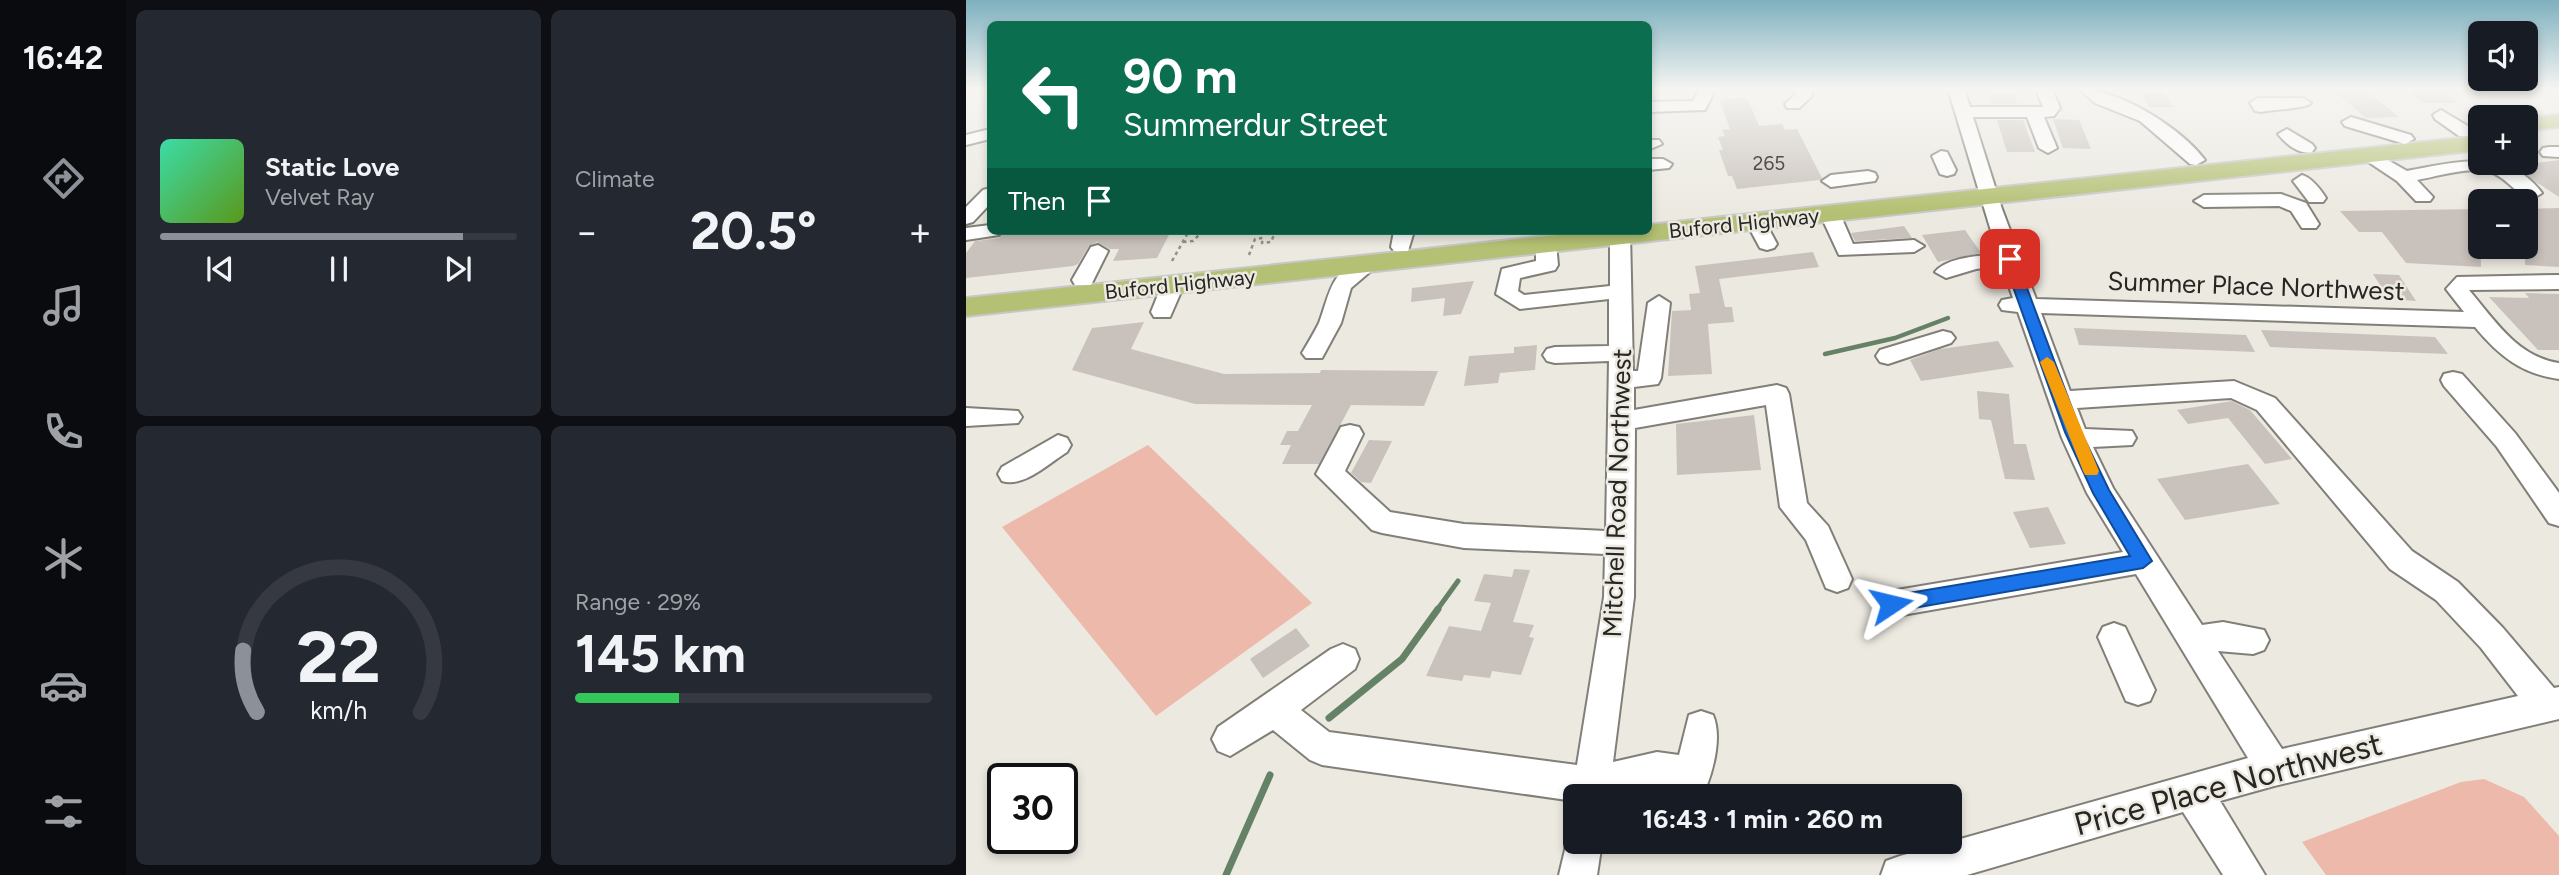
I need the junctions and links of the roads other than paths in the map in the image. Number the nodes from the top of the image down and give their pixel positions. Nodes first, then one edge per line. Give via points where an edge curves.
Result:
1 (1968, 130) edge
2 (2041, 130) edge
3 (2160, 130) edge
4 (2287, 134) dead end
5 (987, 135) edge
6 (2468, 135) edge
7 (966, 140) edge
8 (2373, 140) junction
9 (2538, 142) edge
10 (2556, 146) edge
11 (2048, 148) dead end
12 (2306, 148) junction
13 (2196, 160) junction
14 (2235, 169) junction
15 (1868, 177) dead end
16 (2404, 177) junction
17 (1831, 181) dead end
18 (2302, 181) dead end
19 (2527, 189) edge
20 (1987, 191) junction
21 (987, 197) edge
22 (2423, 197) dead end
23 (2316, 198) dead end
24 (2261, 200) junction
25 (2204, 201) dead end
26 (1830, 214) junction
27 (966, 218) edge
28 (1652, 219) edge
29 (2309, 224) dead end
30 (987, 232) edge
31 (966, 234) edge
32 (1512, 235) edge
33 (1533, 235) edge
34 (1539, 235) edge
35 (1620, 235) edge
36 (1646, 235) edge
37 (1403, 239) edge
38 (1914, 246) dead end
39 (1098, 251) dead end
40 (2010, 259) junction
41 (1367, 265) junction
42 (1316, 270) junction
43 (1946, 272) dead end
44 (1173, 273) junction
45 (1083, 280) junction
46 (2559, 282) edge
47 (1336, 291) junction
48 (966, 293) edge
49 (1622, 300) junction
50 (2018, 306) junction
51 (966, 307) edge
52 (1162, 312) dead end
53 (2484, 320) junction
54 (1943, 338) dead end
55 (1314, 353) dead end
56 (1555, 355) dead end
57 (1888, 356) dead end
58 (1622, 367) junction
59 (2559, 371) edge
60 (2453, 380) dead end
61 (2061, 400) junction
62 (966, 417) edge
63 (1009, 417) dead end
64 (1622, 421) junction
65 (1350, 434) dead end
66 (2076, 438) junction
67 (2123, 438) dead end
68 (1058, 445) dead end
69 (1012, 474) dead end
70 (2559, 515) edge
71 (1620, 543) junction
72 (2143, 561) junction
73 (1837, 579) dead end
74 (1891, 604) dead end
75 (2114, 637) dead end
76 (2253, 640) dead end
77 (2192, 641) junction
78 (1343, 659) dead end
79 (2138, 690) dead end
80 (2553, 705) edge
81 (1274, 710) junction
82 (1701, 727) dead end
83 (1230, 739) dead end
84 (2274, 768) junction
85 (1592, 784) edge
86 (1613, 784) edge
87 (1563, 787) edge
88 (2191, 791) junction
89 (1581, 854) edge
90 (1578, 875) edge
91 (1900, 875) edge
92 (2246, 875) edge

1 - 20 street
2 - 11 street
3 - 13 street
4 - 12 street
5 - 7 street
6 - 8 main road, Buford Highway
8 - 12 main road, Buford Highway
8 - 14 main road, Buford Highway
8 - 16 street
9 - 10 main road
12 - 13 main road, Buford Highway
13 - 20 main road, Buford Highway
14 - 20 main road, Buford Highway
14 - 24 street
15 - 17 street
16 - 19 street via 2467,165 2502,169
16 - 22 street
18 - 23 street
20 - 26 main road, Buford Highway
20 - 28 main road, Buford Highway
20 - 40 street
21 - 27 street
24 - 25 street
24 - 29 street via 2281,200 2299,207
26 - 36 main road, Buford Highway via 1761,233
26 - 38 street via 1846,251
30 - 31 street
32 - 37 main road, Buford Highway
33 - 41 main road, Buford Highway
34 - 49 street via 1547,265 1510,274 1507,295 1520,302
35 - 49 street, Mitchell Road Northwest
37 - 45 main road, Buford Highway
39 - 45 street
40 - 43 street
40 - 50 street
41 - 42 main road, Buford Highway
41 - 47 street
42 - 44 main road, Buford Highway
42 - 47 street
44 - 51 main road, Buford Highway
44 - 52 street
45 - 48 main road, Buford Highway
46 - 53 street via 2465,282 2457,289
47 - 55 street via 1330,322
49 - 58 street, Mitchell Road Northwest
49 - 58 street via 1667,302 1649,378
50 - 53 street, Summer Place Northwest
50 - 61 street
53 - 59 street via 2520,361 2541,371
54 - 57 street
56 - 58 street
58 - 64 street, Mitchell Road Northwest
60 - 70 street via 2506,440
61 - 66 street
61 - 80 street via 2234,389 2266,404 2401,560 2447,591
62 - 63 street
64 - 71 street, Mitchell Road Northwest
64 - 73 street via 1777,394 1794,507 1818,534
65 - 71 street via 1331,474 1382,522 1464,536
66 - 67 street
66 - 72 street via 2101,493
68 - 69 street
71 - 85 street, Mitchell Road Northwest via 1619,597
72 - 74 street
72 - 77 street
75 - 79 street
76 - 77 street via 2223,636
77 - 84 street
78 - 81 street
80 - 84 street, Price Place Northwest
81 - 83 street
81 - 87 street via 1322,748
82 - 86 street via 1693,775 1657,770
84 - 88 street, Price Place Northwest
88 - 91 street, Price Place Northwest
88 - 92 street
89 - 90 street

